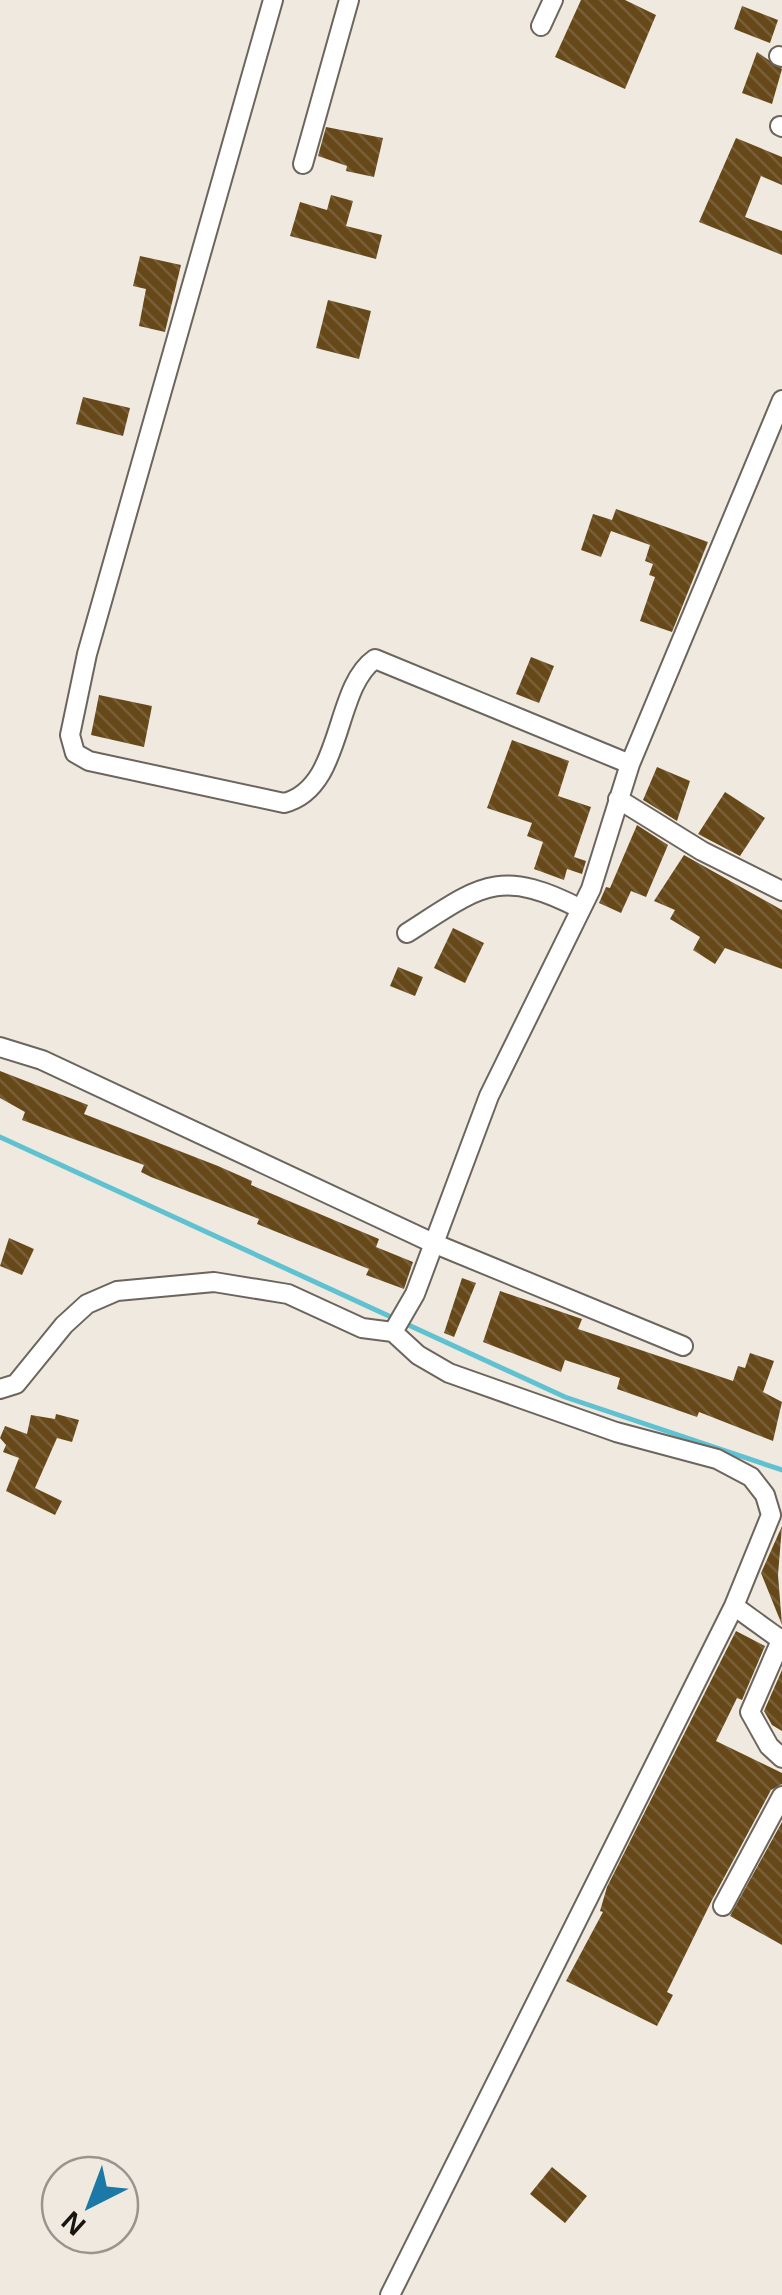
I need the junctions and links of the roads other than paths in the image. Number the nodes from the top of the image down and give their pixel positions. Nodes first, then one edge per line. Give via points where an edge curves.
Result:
1 (273, 0) edge
2 (349, 0) edge
3 (552, 0) edge
4 (541, 26) dead end
5 (303, 164) dead end
6 (782, 400) edge
7 (630, 764) junction
8 (618, 799) junction
9 (782, 892) edge
10 (581, 910) junction
11 (408, 933) dead end
12 (0, 1047) edge
13 (432, 1243) junction
14 (397, 1329) junction
15 (684, 1346) dead end
16 (0, 1389) edge
17 (734, 1606) junction
18 (781, 1639) edge
19 (782, 1758) edge
20 (782, 1796) edge
21 (723, 1906) dead end
22 (390, 2295) edge

1 - 7 street via 87,654 70,736 75,753 184,782 296,800 309,790 341,732 362,672 375,659
2 - 5 street
3 - 4 street
6 - 7 street
7 - 8 street
8 - 9 street
8 - 10 street
10 - 11 street via 546,891 492,884
10 - 13 street via 489,1096
12 - 13 street via 42,1060
13 - 14 street
13 - 15 street
14 - 16 street via 362,1328 288,1294 214,1282 162,1284 87,1304 16,1384
14 - 17 street via 418,1355 449,1373 717,1460 751,1477 771,1515
17 - 18 street
17 - 22 street
18 - 19 street via 750,1712
20 - 21 street

